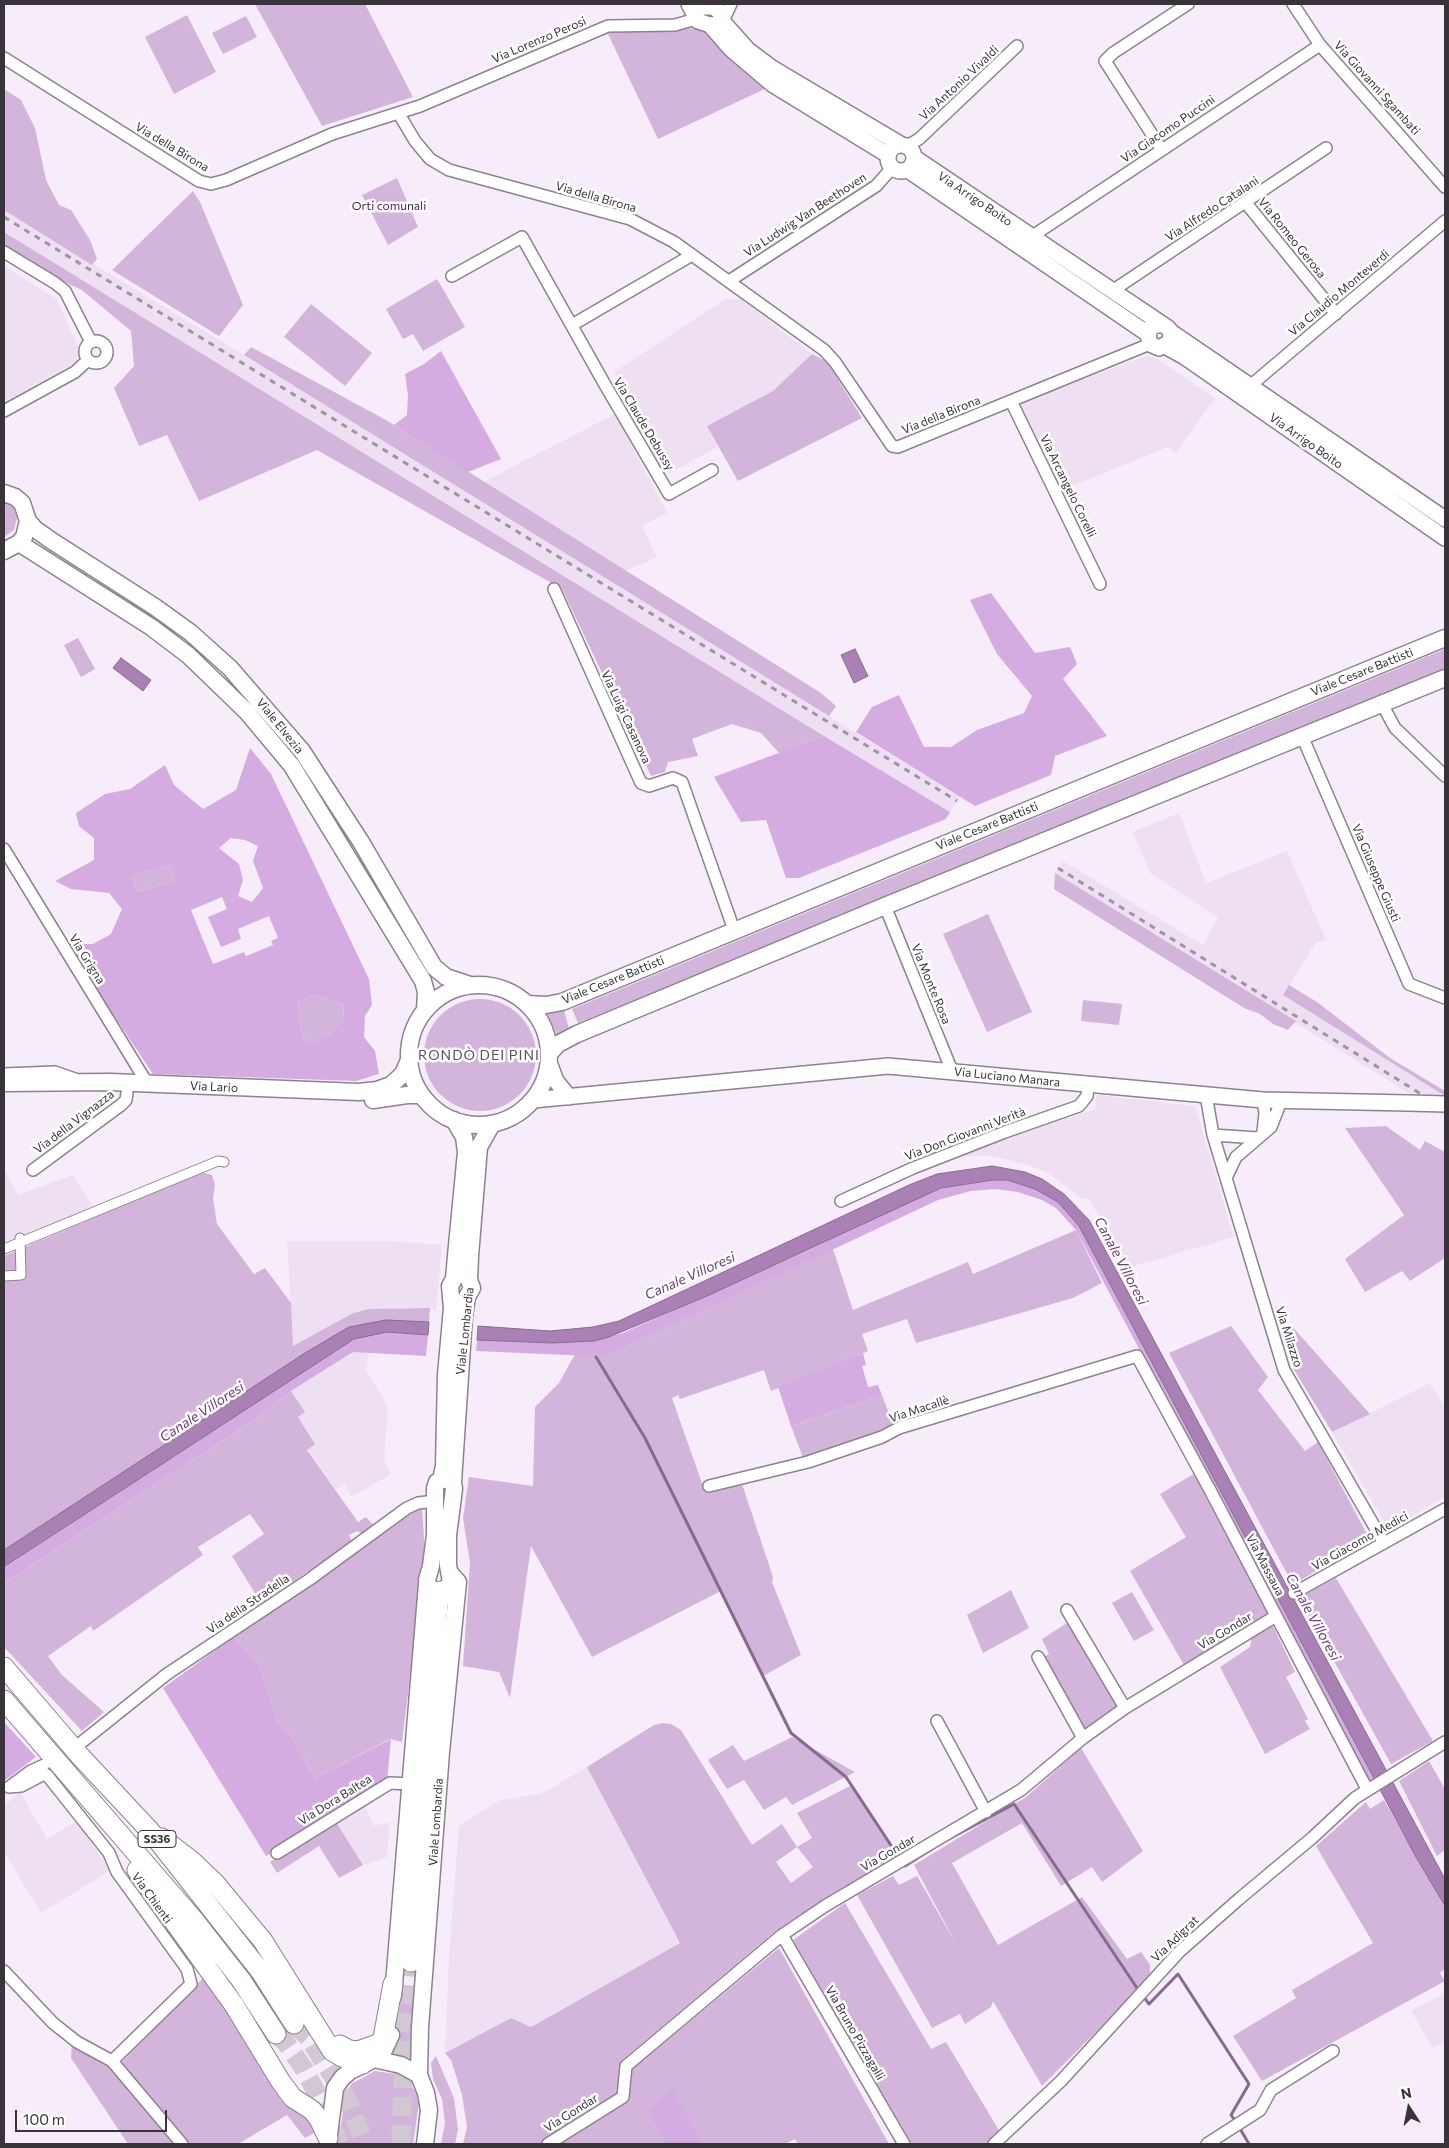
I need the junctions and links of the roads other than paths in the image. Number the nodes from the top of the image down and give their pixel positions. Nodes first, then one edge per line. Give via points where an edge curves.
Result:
1 (731, 4) edge
2 (1188, 4) edge
3 (1293, 4) edge
4 (710, 5) edge
5 (706, 17) edge
6 (1320, 44) junction
7 (1018, 46) dead end
8 (4, 58) edge
9 (399, 114) junction
10 (1326, 148) dead end
11 (1162, 150) junction
12 (910, 151) junction
13 (890, 161) junction
14 (1445, 187) edge
15 (1246, 203) junction
16 (1445, 221) edge
17 (1031, 237) junction
18 (4, 252) edge
19 (692, 255) junction
20 (452, 276) dead end
21 (729, 281) junction
22 (1112, 291) junction
23 (1336, 314) junction
24 (572, 325) junction
25 (1166, 334) junction
26 (1149, 339) junction
27 (91, 342) junction
28 (88, 360) junction
29 (1250, 386) junction
30 (1012, 400) junction
31 (4, 411) edge
32 (712, 470) dead end
33 (4, 493) edge
34 (1445, 519) edge
35 (28, 521) junction
36 (1445, 538) edge
37 (19, 543) junction
38 (4, 551) edge
39 (1100, 584) dead end
40 (554, 589) dead end
41 (1445, 638) edge
42 (1445, 678) edge
43 (1382, 704) junction
44 (1302, 736) junction
45 (1445, 776) edge
46 (4, 849) edge
47 (885, 906) junction
48 (734, 930) junction
49 (470, 985) junction
50 (1445, 998) edge
51 (528, 1004) junction
52 (425, 1010) junction
53 (549, 1058) junction
54 (409, 1060) junction
55 (952, 1071) junction
56 (4, 1074) edge
57 (84, 1082) junction
58 (4, 1083) edge
59 (144, 1083) junction
60 (1088, 1084) junction
61 (4, 1093) edge
62 (127, 1093) junction
63 (421, 1095) junction
64 (1206, 1095) junction
65 (569, 1097) junction
66 (533, 1100) junction
67 (1263, 1100) junction
68 (1281, 1101) junction
69 (1445, 1104) edge
70 (454, 1120) junction
71 (492, 1124) junction
72 (1213, 1135) junction
73 (1260, 1135) junction
74 (224, 1162) dead end
75 (33, 1170) dead end
76 (1226, 1178) junction
77 (841, 1201) dead end
78 (20, 1242) junction
79 (4, 1243) edge
80 (4, 1249) edge
81 (4, 1276) edge
82 (1137, 1356) joint
83 (447, 1481) junction
84 (709, 1486) dead end
85 (436, 1501) junction
86 (1443, 1513) edge
87 (1384, 1543) junction
88 (450, 1573) junction
89 (434, 1588) junction
90 (1294, 1593) dead end
91 (1067, 1610) dead end
92 (1276, 1616) junction
93 (1038, 1656) dead end
94 (4, 1667) edge
95 (4, 1700) edge
96 (1125, 1708) junction
97 (937, 1721) dead end
98 (1083, 1738) junction
99 (82, 1742) dead end
100 (1445, 1742) edge
101 (44, 1765) dead end
102 (412, 1784) junction
103 (1370, 1788) junction
104 (6, 1789) edge
105 (986, 1812) junction
106 (110, 1824) junction
107 (151, 1832) junction
108 (277, 1853) dead end
109 (782, 1935) junction
110 (263, 1941) junction
111 (411, 1962) tunnel mouth
112 (4, 1971) edge
113 (393, 1984) junction
114 (294, 2024) tunnel mouth
115 (276, 2034) tunnel mouth
116 (1333, 2051) dead end
117 (112, 2061) junction
118 (369, 2061) junction
119 (419, 2075) junction
120 (328, 2141) edge
121 (182, 2144) edge
122 (425, 2144) edge
123 (548, 2144) edge
124 (904, 2144) edge
125 (994, 2144) edge
126 (1207, 2144) edge

1 - 5 street
2 - 11 street via 1105,61
3 - 6 street, Via Giovanni Sgambati
4 - 5 street via 719,10
5 - 9 street, Via Lorenzo Perosi via 675,25 608,26
5 - 12 street, Via Arrigo Boito via 772,68
5 - 13 street via 731,49 772,84
6 - 11 street, Via Giacomo Puccini
6 - 14 street, Via Giovanni Sgambati
7 - 12 street, Via Antonio Vivaldi
8 - 9 street, Via della Birona via 199,181 211,184 332,134 375,118
9 - 19 street, Via della Birona via 415,142 430,159 449,170 630,219
10 - 15 street, Via Alfredo Catalani
11 - 17 street, Via Giacomo Puccini
12 - 13 street via 892,148
12 - 13 street via 901,172
12 - 17 street, Via Arrigo Boito
12 - 26 street, Via Arrigo Boito
13 - 21 street, Via Ludwig Van Beethoven via 876,186
15 - 22 street, Via Alfredo Catalani
15 - 23 street, Via Romeo Gerosa
16 - 23 street, Via Claudio Monteverdi
17 - 22 street, Via Arrigo Boito
18 - 27 street via 65,292
19 - 21 street, Via della Birona
19 - 24 street
20 - 24 street, Via Claude Debussy via 522,237
21 - 30 street, Via della Birona via 824,350 892,446 898,448
22 - 25 street, Via Arrigo Boito
23 - 29 street, Via Claudio Monteverdi
24 - 32 street, Via Claude Debussy via 670,494
25 - 26 street via 1152,327
25 - 26 street via 1160,348
25 - 29 street, Via Arrigo Boito
25 - 36 street, Via Arrigo Boito via 1185,357
26 - 30 street, Via della Birona
27 - 28 street via 85,349
27 - 28 street via 103,344 107,353 101,362
28 - 31 street via 75,372
29 - 34 street, Via Arrigo Boito
30 - 39 street, Via Arcangelo Corelli
33 - 35 main road, Viale Elvezia via 22,504
35 - 37 main road
35 - 49 main road, Viale Elvezia via 52,541 162,612 230,668 302,751 361,842 434,967 446,977
37 - 38 main road
37 - 52 main road, Viale Elvezia via 151,627 188,655 247,712 292,766 420,976 425,989
40 - 48 street, Via Luigi Casanova via 641,783 649,786 674,778 682,782
41 - 48 main road, Viale Cesare Battisti
42 - 43 main road
43 - 44 main road
43 - 45 street via 1395,728
44 - 47 main road
44 - 50 street, Via Giuseppe Giusti via 1409,984
46 - 59 street, Via Grigna via 144,1078
47 - 53 main road via 577,1034 558,1044
47 - 55 street, Via Monte Rosa
48 - 51 main road, Viale Cesare Battisti via 562,1002
49 - 51 main road via 504,989
49 - 52 main road via 445,993
51 - 53 main road via 547,1036
52 - 54 main road via 412,1033
53 - 65 street via 556,1081
53 - 66 main road via 544,1082
54 - 59 main road, Via Lario via 395,1082 386,1088 369,1091
54 - 63 main road
55 - 60 street, Via Luciano Manara
55 - 65 street, Via Luciano Manara via 875,1067
56 - 57 street via 55,1072
57 - 58 main road, Via Lario
57 - 59 main road, Via Lario
60 - 64 street, Via Luciano Manara
60 - 77 street, Via Don Giovanni Verità via 1087,1096 1079,1106 913,1168
61 - 62 main road, Via Lario
62 - 63 main road, Via Lario via 328,1102
62 - 75 street, Via della Vignazza via 121,1105
63 - 70 main road via 433,1108
64 - 67 street, Via Luciano Manara
64 - 72 street, Via Milazzo
65 - 66 street, Via Luciano Manara
66 - 71 main road via 508,1119
67 - 68 street, Via Luciano Manara
67 - 73 street via 1265,1113
68 - 69 street, Via Luciano Manara, bridge
68 - 73 street via 1271,1127
70 - 71 main road via 473,1125
70 - 83 main road, Viale Lombardia via 464,1137 466,1152 454,1279 450,1286 452,1308 446,1375 444,1466
71 - 83 main road, Viale Lombardia via 479,1147 470,1256 472,1288 465,1309
72 - 73 street
72 - 76 street, Via Milazzo
73 - 76 street via 1236,1157
74 - 78 street via 218,1161
76 - 87 street, Via Milazzo via 1284,1370
78 - 79 street via 20,1236
78 - 80 street
78 - 81 street via 21,1275
82 - 84 street, Via Macallè via 899,1428 808,1462
82 - 92 street, Via Massaua
83 - 85 main road, Viale Lombardia via 438,1482
83 - 88 main road, Viale Lombardia via 454,1496 448,1535
85 - 89 main road, Viale Lombardia
85 - 99 street, Via della Stradella via 407,1508 310,1579 167,1674
86 - 87 street, Via Giacomo Medici
87 - 90 street, Via Giacomo Medici
88 - 89 main road, Viale Lombardia via 449,1586
88 - 119 main road, Viale Lombardia via 458,1582 442,1742
89 - 102 main road, Viale Lombardia
89 - 111 highway via 438,1604
91 - 96 street
92 - 96 street, Via Gondar
92 - 103 street, Via Massaua
93 - 98 street
94 - 107 highway, SS36
95 - 106 highway, SS36
96 - 98 street, Via Gondar
97 - 105 street
98 - 105 street, Via Gondar via 1021,1790
100 - 103 street, Via Adigrat
101 - 104 street
102 - 108 street, Via Dora Baltea via 390,1783
102 - 113 main road, Viale Lombardia
103 - 125 street, Via Adigrat via 1179,1952 1061,2082
104 - 117 street, Via Chienti via 47,1775 109,1853 117,1872 187,1969 191,1984
105 - 109 street, Via Gondar via 881,1872
106 - 115 highway, SS36 via 194,1920
106 - 120 highway via 146,1885 234,2005 281,2082 293,2098 320,2118
107 - 110 highway, SS36 via 171,1843 192,1861
107 - 114 highway, SS36 via 261,1972
109 - 123 street, Via Gondar via 626,2066 623,2097
109 - 124 street, Via Bruno Pizzagalli
110 - 113 highway via 300,1980 335,2040 349,2050 372,2048 383,2038
110 - 118 highway, SS36 via 332,2050 342,2057
112 - 117 street via 53,2023 77,2042
113 - 118 main road, Viale Lombardia via 395,2020 391,2037 383,2052
116 - 126 street via 1271,2090 1260,2110
117 - 121 street
118 - 119 main road via 401,2065
118 - 120 main road, Viale Lombardia via 342,2078 335,2088
119 - 122 main road, Viale Lombardia via 429,2110

